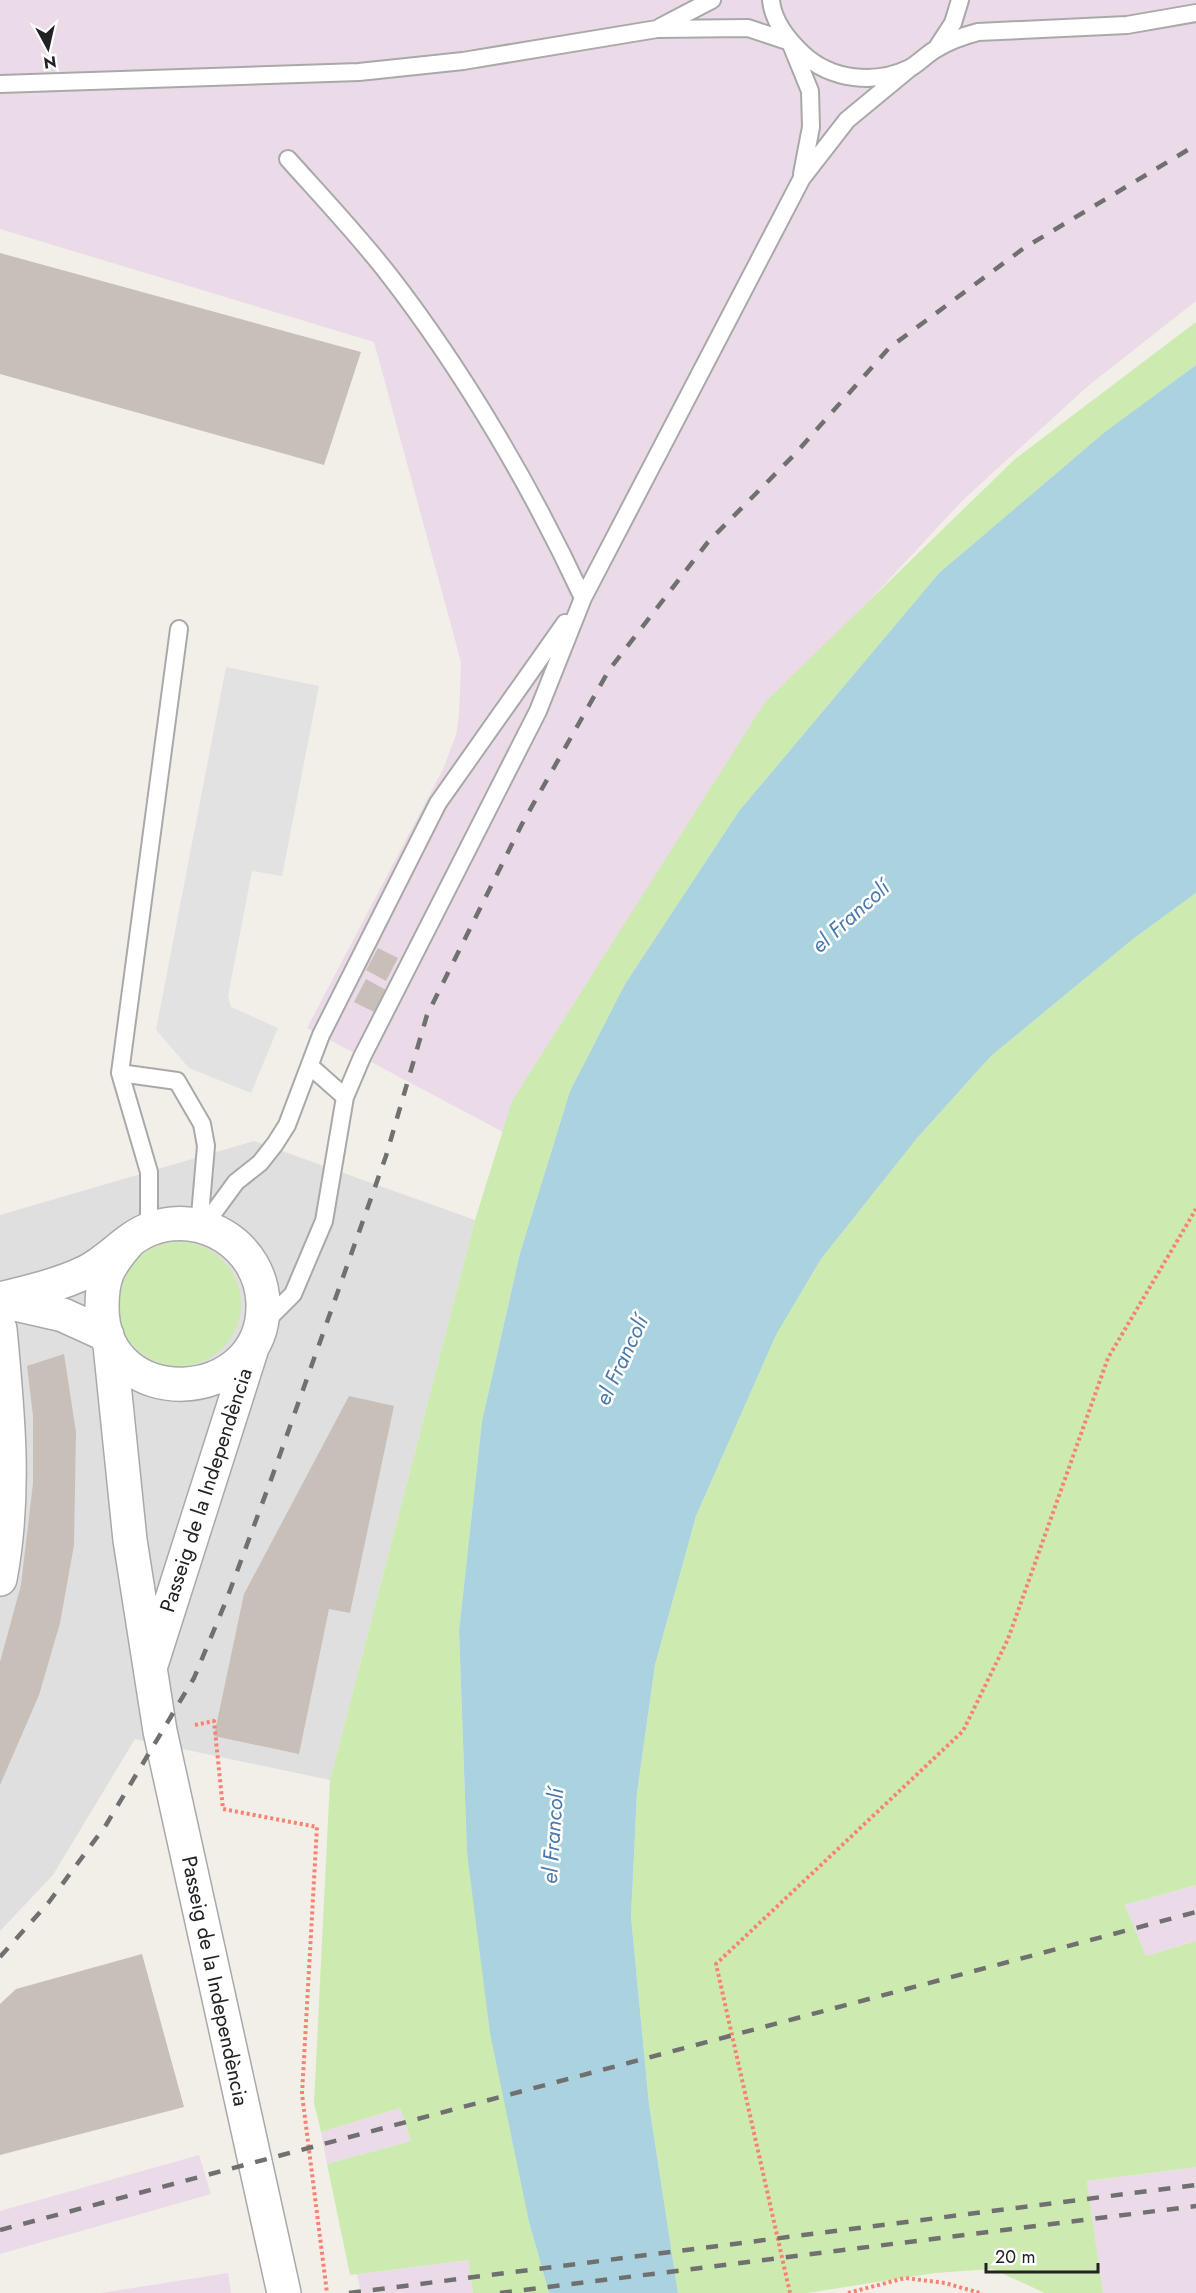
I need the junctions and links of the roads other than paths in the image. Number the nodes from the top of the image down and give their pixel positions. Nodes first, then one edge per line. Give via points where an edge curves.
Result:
1 (712, 0) edge
2 (771, 0) edge
3 (960, 0) edge
4 (1196, 13) edge
5 (657, 28) junction
6 (790, 42) junction
7 (936, 49) junction
8 (910, 68) junction
9 (0, 84) edge
10 (288, 159) dead end
11 (802, 178) junction
12 (583, 598) junction
13 (179, 629) dead end
14 (310, 1066) junction
15 (120, 1073) junction
16 (345, 1097) junction
17 (201, 1227) junction
18 (138, 1236) junction
19 (0, 1300) edge
20 (256, 1335) junction
21 (108, 1340) junction
22 (1, 1349) edge
23 (0, 1579) edge
24 (149, 1669) junction
25 (284, 2293) edge

1 - 5 lane
2 - 6 lane via 779,25
3 - 7 lane via 953,23
4 - 7 lane via 1127,25 978,32 957,37
5 - 6 lane via 748,28
5 - 9 lane via 463,61 358,72
6 - 8 lane via 815,65 846,77 879,78
6 - 11 lane via 810,91 811,128
7 - 8 lane
8 - 11 lane via 847,120
10 - 12 lane via 389,275 456,371 551,528
11 - 12 lane
12 - 14 lane via 438,803 321,1035
12 - 16 lane via 538,711
13 - 15 lane
14 - 16 lane
14 - 17 lane via 275,1144 260,1163 236,1182
15 - 17 lane via 177,1081 202,1124 206,1146
15 - 18 lane via 149,1172
16 - 20 lane via 324,1221 293,1294
17 - 18 street via 172,1223
17 - 20 street via 228,1237 251,1261 263,1293
18 - 19 street via 89,1271
18 - 21 street via 112,1261 102,1284 102,1325
19 - 21 street via 63,1315
20 - 21 street via 242,1360 210,1381 172,1385 136,1373
20 - 24 street, Passeig de la Independència
21 - 24 street, Passeig de la Independència
22 - 23 street via 10,1434 10,1490
24 - 25 street, Passeig de la Independència

